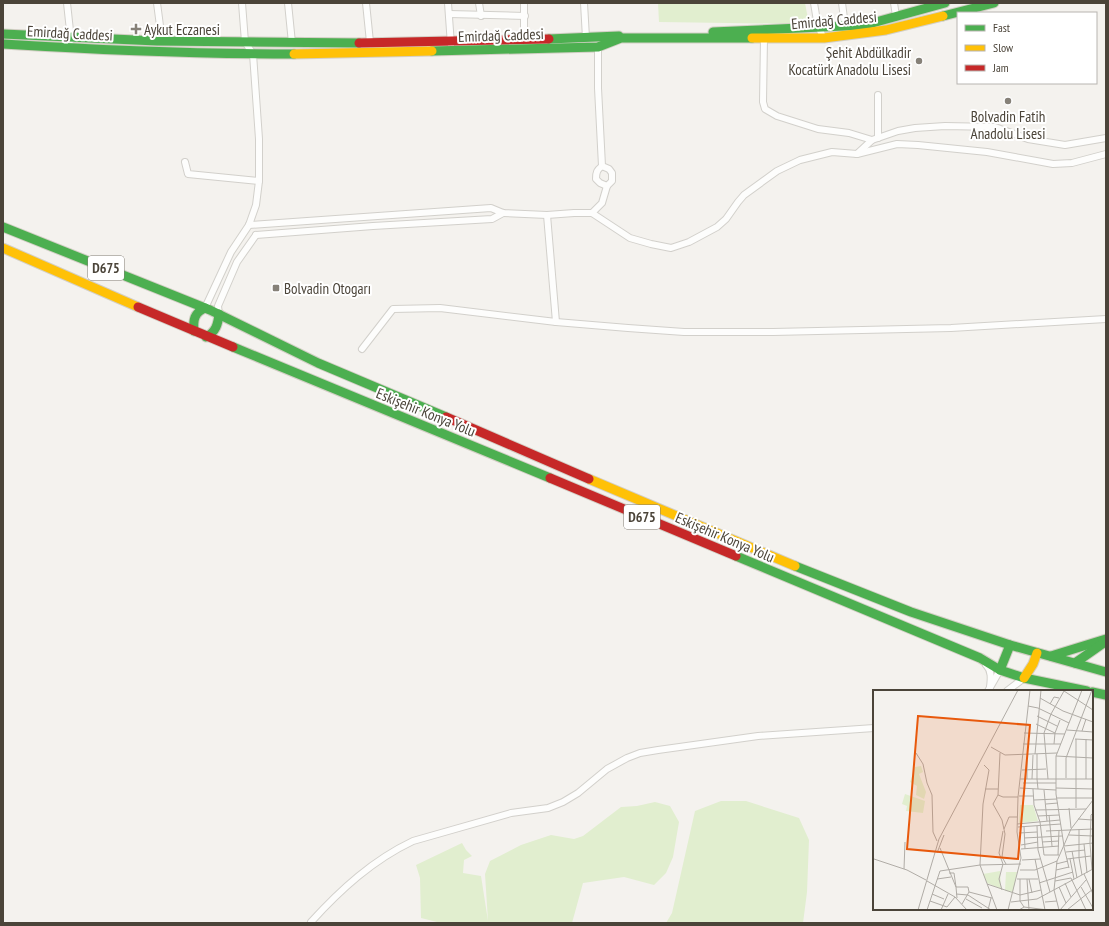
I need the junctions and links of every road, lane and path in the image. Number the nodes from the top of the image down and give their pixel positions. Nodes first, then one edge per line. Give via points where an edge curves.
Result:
1 (67, 3) edge
2 (158, 3) edge
3 (242, 3) edge
4 (288, 3) edge
5 (366, 3) edge
6 (448, 3) edge
7 (480, 3) edge
8 (524, 3) edge
9 (584, 3) edge
10 (814, 3) edge
11 (842, 3) edge
12 (894, 3) edge
13 (945, 3) edge
14 (994, 3) edge
15 (918, 7) edge
16 (957, 12) edge
17 (958, 12) edge
18 (449, 14) junction
19 (481, 16) junction
20 (524, 16) junction
21 (896, 16) junction
22 (845, 26) junction
23 (818, 27) junction
24 (3, 34) edge
25 (70, 38) junction
26 (586, 38) junction
27 (764, 38) junction
28 (824, 38) junction
29 (524, 39) junction
30 (162, 41) junction
31 (451, 41) junction
32 (245, 42) junction
33 (370, 42) junction
34 (292, 43) junction
35 (3, 44) edge
36 (598, 47) junction
37 (72, 48) junction
38 (451, 51) junction
39 (252, 54) junction
40 (878, 95) dead end
41 (878, 138) junction
42 (1106, 138) edge
43 (872, 140) junction
44 (857, 154) junction
45 (1106, 154) edge
46 (185, 162) dead end
47 (602, 166) junction
48 (259, 181) junction
49 (608, 186) junction
50 (503, 213) junction
51 (592, 213) junction
52 (547, 215) junction
53 (249, 226) junction
54 (3, 227) edge
55 (256, 235) junction
56 (3, 248) edge
57 (205, 308) junction
58 (219, 314) junction
59 (1106, 319) edge
60 (556, 322) junction
61 (200, 334) junction
62 (362, 349) dead end
63 (1106, 640) edge
64 (1010, 645) junction
65 (1037, 653) junction
66 (1051, 656) junction
67 (980, 658) junction
68 (1075, 663) junction
69 (1000, 670) junction
70 (1106, 672) edge
71 (1024, 678) junction
72 (989, 689) edge
73 (1008, 690) edge
74 (1082, 690) edge
75 (1093, 692) edge
76 (1106, 695) edge
77 (873, 728) edge
78 (311, 922) dead end

1 - 25 street
2 - 30 street
3 - 32 street
4 - 34 street
5 - 33 street
6 - 18 street
7 - 19 street
8 - 20 street
9 - 26 street
10 - 23 street
11 - 22 street
12 - 21 street
13 - 15 main road, Emirdağ Caddesi
14 - 17 main road, Emirdağ Caddesi
15 - 21 main road, Emirdağ Caddesi
16 - 28 main road, Emirdağ Caddesi via 886,30
18 - 19 street
18 - 31 street
19 - 20 street
20 - 29 street
21 - 22 main road, Emirdağ Caddesi via 864,25
22 - 23 main road, Emirdağ Caddesi
23 - 26 main road, Emirdağ Caddesi
23 - 28 street
24 - 25 main road, Emirdağ Caddesi
25 - 30 main road, Emirdağ Caddesi
25 - 37 street
26 - 29 main road, Emirdağ Caddesi
27 - 28 main road, Emirdağ Caddesi
27 - 36 main road, Emirdağ Caddesi via 621,38
27 - 43 street via 765,109 777,116 818,129 849,133
29 - 31 main road, Emirdağ Caddesi
30 - 32 main road, Emirdağ Caddesi
31 - 33 main road, Emirdağ Caddesi
31 - 38 street
32 - 34 main road, Emirdağ Caddesi
32 - 39 street
33 - 34 main road, Emirdağ Caddesi
35 - 37 main road, Emirdağ Caddesi
36 - 38 main road, Emirdağ Caddesi
36 - 47 street
37 - 39 main road, Emirdağ Caddesi
38 - 39 main road, Emirdağ Caddesi
39 - 48 street via 259,139
40 - 41 street
41 - 42 street via 898,131 945,126 995,127 1028,139 1065,145
41 - 43 street
43 - 44 street
44 - 45 street via 897,144 918,145 987,152 1053,164 1072,163
44 - 51 street via 832,152 800,160 776,171 744,195 717,227 671,248 630,238
46 - 48 street via 188,174
47 - 49 street via 612,173 612,181
47 - 49 street via 596,173 596,179
48 - 53 street via 256,205
49 - 51 street via 602,203
50 - 52 street
50 - 53 street via 491,208
50 - 55 street via 492,219
51 - 52 street
52 - 60 street
53 - 55 street
53 - 57 street via 231,252
54 - 57 main road, D675
55 - 58 street via 237,262 218,306
56 - 61 main road, D675
57 - 58 main road, D675
57 - 61 main road via 199,311 193,321
58 - 61 main road via 212,335
58 - 64 main road, D675 via 318,363 799,568 911,612
59 - 60 street via 952,328 774,332 684,332
60 - 62 street via 440,308 393,310
61 - 67 main road, Eskişehir Konya Yolu / D675
63 - 66 main road
63 - 68 main road
64 - 65 main road, D675
64 - 69 main road
65 - 66 main road, D675
65 - 71 main road
66 - 68 main road, D675
67 - 69 main road, Eskişehir Konya Yolu / D675
67 - 72 street via 989,667 992,675
68 - 70 main road, D675
69 - 71 main road, Eskişehir Konya Yolu / D675
69 - 72 street
71 - 73 street
71 - 74 main road, Eskişehir Konya Yolu / D675
75 - 76 main road
77 - 78 street via 758,736 640,753 607,769 578,793 548,808 511,813 413,842 398,849 353,880 332,898

